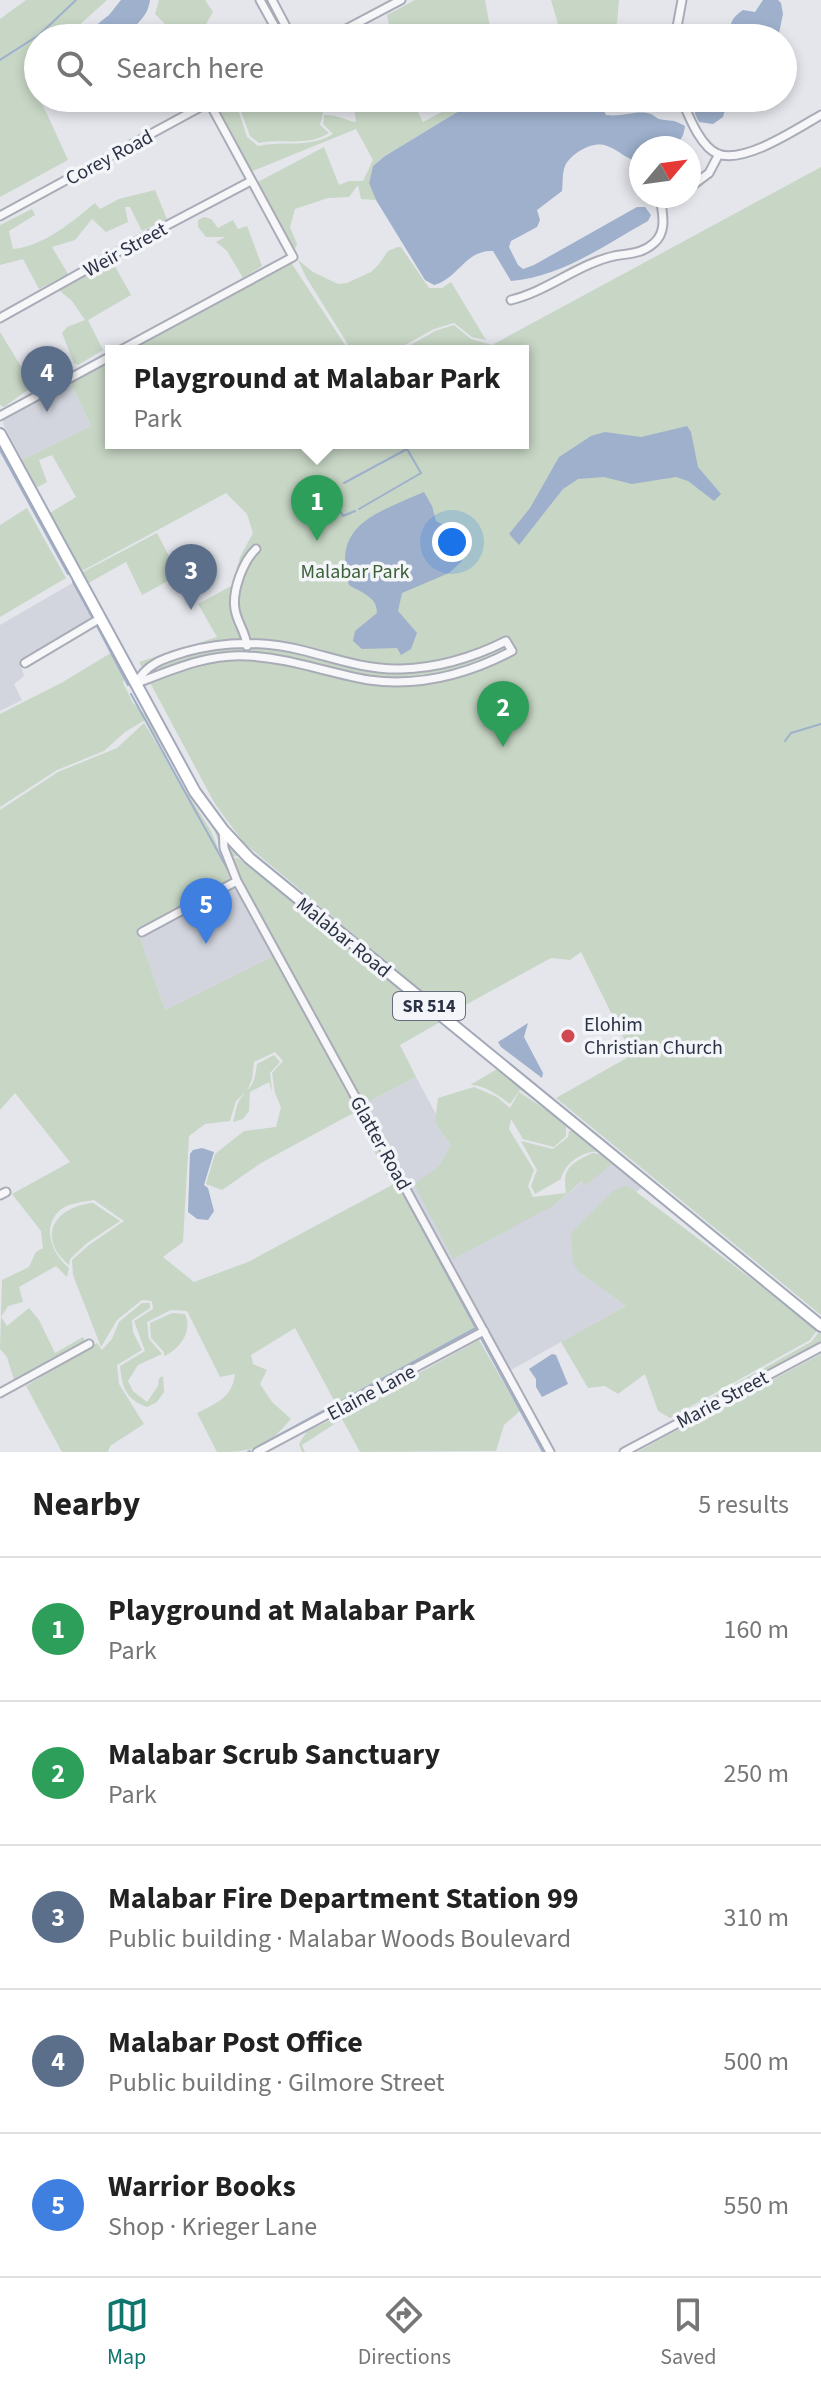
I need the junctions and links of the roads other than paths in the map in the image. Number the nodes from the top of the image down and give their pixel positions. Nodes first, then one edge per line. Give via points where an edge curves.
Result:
1 (260, 0) edge
2 (272, 0) edge
3 (401, 0) edge
4 (682, 0) edge
5 (282, 18) junction
6 (272, 23) joint
7 (285, 24) edge
8 (356, 24) edge
9 (678, 24) edge
10 (191, 112) edge
11 (219, 112) edge
12 (687, 112) edge
13 (821, 115) edge
14 (719, 154) junction
15 (701, 179) edge
16 (251, 181) junction
17 (662, 208) edge
18 (0, 216) edge
19 (511, 300) dead end
20 (0, 318) edge
21 (130, 345) edge
22 (105, 359) edge
23 (0, 416) edge
24 (0, 434) edge
25 (256, 549) dead end
26 (99, 619) junction
27 (247, 645) junction
28 (317, 654) junction
29 (248, 655) junction
30 (25, 663) dead end
31 (315, 666) junction
32 (402, 669) junction
33 (400, 681) junction
34 (135, 684) junction
35 (223, 830) junction
36 (237, 881) junction
37 (142, 932) dead end
38 (821, 1326) edge
39 (484, 1331) junction
40 (89, 1344) dead end
41 (821, 1347) edge
42 (0, 1393) edge
43 (257, 1452) edge
44 (550, 1452) edge
45 (624, 1452) edge

1 - 6 street
2 - 5 street
3 - 8 street
4 - 9 street
5 - 6 street
5 - 7 street
10 - 18 street, Corey Road
11 - 16 street
12 - 14 street via 702,140
13 - 14 street via 765,146 740,155
14 - 15 street
16 - 20 street, Weir Street
16 - 21 street via 293,257
17 - 19 street via 664,227 656,242 637,254 613,256 533,295
22 - 23 street
24 - 26 main road, Malabar Road / SR 514
25 - 27 street via 247,558 234,606
26 - 30 street
26 - 34 main road, Malabar Road / SR 514
27 - 28 street
27 - 29 street
27 - 34 street via 208,646 173,656 144,669
28 - 31 street
28 - 32 street via 372,668
29 - 31 street
29 - 34 street via 191,663
31 - 33 street
32 - 33 street
32 - 33 street via 463,659 506,641 512,651 457,674
34 - 35 main road, Malabar Road / SR 514 via 195,792
35 - 36 street, Glatter Road
35 - 38 main road, Malabar Road / SR 514 via 255,864
36 - 37 street
36 - 39 street, Glatter Road
39 - 43 street, Elaine Lane
39 - 44 street, Glatter Road
40 - 42 street
41 - 45 street, Marie Street

